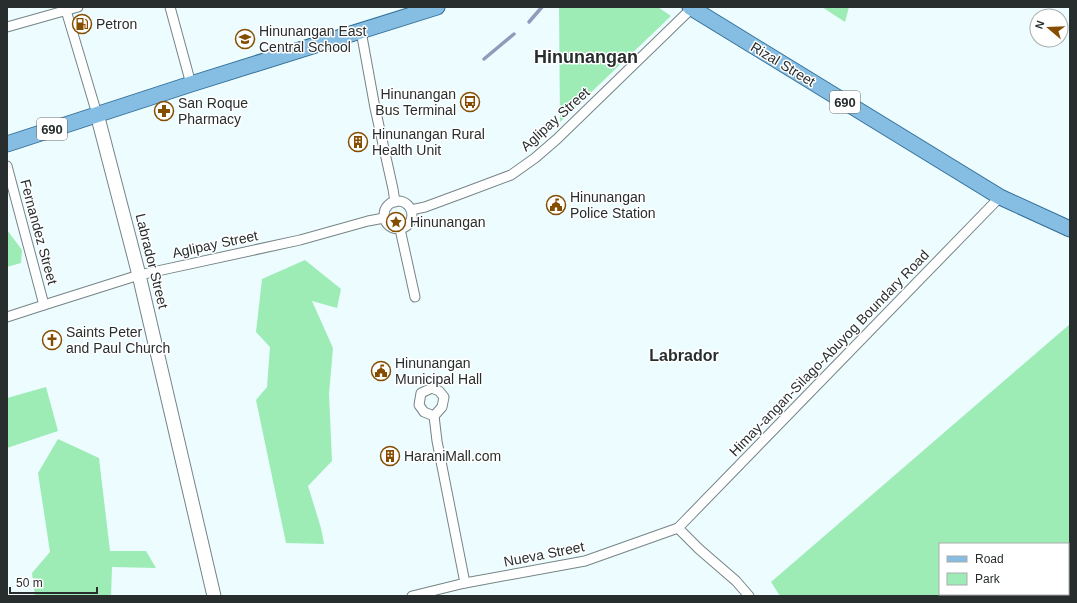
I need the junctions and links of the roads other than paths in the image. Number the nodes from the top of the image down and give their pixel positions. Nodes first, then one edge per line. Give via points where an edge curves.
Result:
1 (78, 7) edge
2 (170, 7) edge
3 (437, 7) edge
4 (691, 8) edge
5 (65, 9) edge
6 (7, 27) edge
7 (361, 31) junction
8 (191, 84) junction
9 (97, 114) junction
10 (7, 144) edge
11 (7, 166) edge
12 (1000, 197) junction
13 (394, 202) junction
14 (411, 210) junction
15 (384, 218) junction
16 (400, 229) junction
17 (1070, 229) edge
18 (139, 275) junction
19 (416, 297) dead end
20 (44, 305) junction
21 (7, 317) edge
22 (434, 416) dead end
23 (678, 528) junction
24 (465, 583) junction
25 (214, 596) edge
26 (412, 596) edge
27 (749, 596) edge

1 - 5 street
2 - 8 street
3 - 7 main road, 690
4 - 12 main road, Rizal Street / 690
4 - 14 street, Aglipay Street via 535,158 511,175
5 - 6 street
5 - 9 street, Labrador Street
7 - 8 main road, 690
7 - 13 street
8 - 9 main road, 690
9 - 10 main road, 690
9 - 18 street, Labrador Street
11 - 20 street, Fernandez Street
12 - 17 main road, 690
12 - 23 street, Himay-angan-Silago-Abuyog Boundary Road
13 - 14 street via 406,204
13 - 15 street via 387,206
14 - 16 street via 409,224
15 - 16 street via 388,226
15 - 18 street, Aglipay Street via 300,240
16 - 19 street
18 - 20 street, Aglipay Street
18 - 25 street, Labrador Street
20 - 21 street, Aglipay Street
22 - 24 street
23 - 24 street, Nueva Street via 585,561
23 - 27 street
24 - 26 street, Nueva Street

